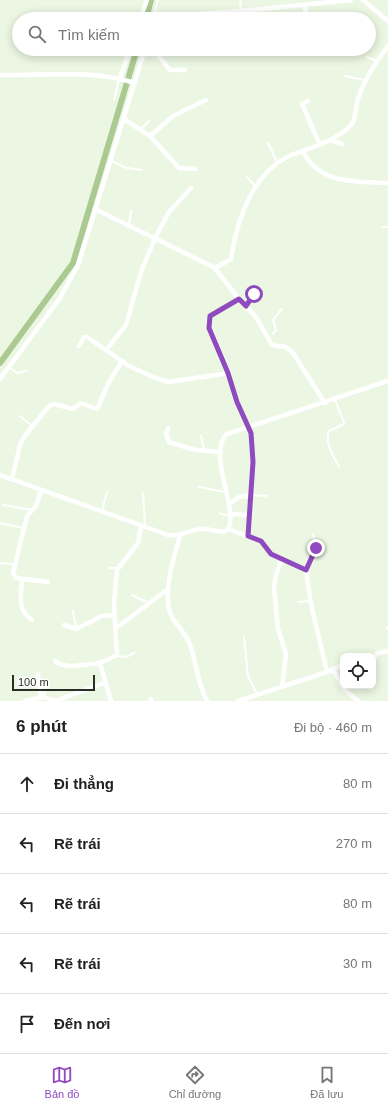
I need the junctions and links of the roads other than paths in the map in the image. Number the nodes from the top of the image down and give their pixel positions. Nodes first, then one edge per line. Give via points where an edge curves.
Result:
1 (146, 0) edge
2 (158, 0) edge
3 (240, 0) edge
4 (351, 0) edge
5 (363, 0) edge
6 (305, 5) junction
7 (241, 11) junction
8 (142, 12) edge
9 (155, 12) edge
10 (233, 12) edge
11 (306, 12) edge
12 (388, 21) edge
13 (388, 46) edge
14 (128, 56) edge
15 (143, 56) edge
16 (159, 56) edge
17 (367, 57) dead end
18 (377, 61) junction
19 (185, 70) dead end
20 (0, 75) edge
21 (345, 76) dead end
22 (122, 79) junction
23 (366, 81) junction
24 (134, 82) junction
25 (114, 100) dead end
26 (206, 100) dead end
27 (308, 101) dead end
28 (124, 119) junction
29 (149, 121) dead end
30 (141, 129) junction
31 (150, 136) junction
32 (330, 140) junction
33 (268, 143) dead end
34 (342, 144) dead end
35 (320, 145) junction
36 (303, 151) junction
37 (110, 161) junction
38 (278, 163) junction
39 (195, 168) dead end
40 (142, 170) dead end
41 (247, 177) dead end
42 (388, 183) edge
43 (256, 187) junction
44 (191, 188) dead end
45 (95, 209) junction
46 (130, 211) dead end
47 (129, 225) junction
48 (383, 227) dead end
49 (388, 227) edge
50 (155, 238) junction
51 (215, 268) junction
52 (254, 294) dead end
53 (239, 299) junction
54 (246, 306) junction
55 (282, 309) dead end
56 (273, 334) dead end
57 (79, 346) dead end
58 (106, 350) junction
59 (122, 361) junction
60 (9, 367) junction
61 (27, 370) dead end
62 (228, 373) junction
63 (0, 379) edge
64 (388, 381) edge
65 (335, 400) junction
66 (324, 403) junction
67 (20, 416) dead end
68 (33, 427) junction
69 (250, 427) junction
70 (168, 428) dead end
71 (201, 436) dead end
72 (204, 450) junction
73 (221, 452) junction
74 (339, 467) dead end
75 (0, 475) edge
76 (12, 479) junction
77 (199, 487) dead end
78 (41, 490) junction
79 (107, 492) dead end
80 (226, 492) junction
81 (143, 493) dead end
82 (252, 495) junction
83 (266, 496) dead end
84 (229, 504) junction
85 (3, 505) dead end
86 (34, 510) junction
87 (102, 512) junction
88 (220, 513) dead end
89 (230, 515) junction
90 (250, 515) junction
91 (0, 523) edge
92 (143, 527) junction
93 (23, 528) junction
94 (228, 529) junction
95 (313, 534) dead end
96 (180, 536) junction
97 (248, 536) junction
98 (282, 559) junction
99 (0, 563) edge
100 (14, 564) junction
101 (110, 568) dead end
102 (118, 568) junction
103 (306, 570) junction
104 (22, 579) junction
105 (48, 582) dead end
106 (168, 589) junction
107 (132, 596) dead end
108 (311, 601) junction
109 (298, 602) dead end
110 (149, 603) junction
111 (73, 611) dead end
112 (114, 615) junction
113 (32, 620) dead end
114 (64, 625) dead end
115 (76, 629) junction
116 (115, 629) junction
117 (244, 637) dead end
118 (388, 651) edge
119 (134, 653) dead end
120 (376, 655) edge
121 (116, 656) junction
122 (55, 661) dead end
123 (100, 664) junction
124 (340, 666) edge
125 (333, 670) junction
126 (326, 672) junction
127 (38, 674) dead end
128 (47, 680) dead end
129 (104, 683) junction
130 (282, 687) junction
131 (257, 695) junction
132 (43, 697) junction
133 (28, 701) edge
134 (111, 701) edge
135 (207, 701) edge
136 (238, 701) edge
137 (358, 701) edge

1 - 8 street
2 - 9 lane
3 - 7 lane
4 - 6 street
5 - 12 street
6 - 7 street
6 - 11 street
7 - 10 street
13 - 18 street
14 - 22 street
15 - 24 street
16 - 19 street via 170,70
17 - 18 lane
18 - 23 street
20 - 22 street via 93,75
21 - 23 lane
22 - 24 street
22 - 25 lane
23 - 32 street via 358,98 352,124
24 - 28 street
26 - 31 street via 173,116
27 - 35 street via 302,104
28 - 30 street
28 - 37 street
29 - 30 lane
30 - 31 street
31 - 39 street via 179,168
32 - 34 street
32 - 35 street
33 - 38 lane
35 - 36 street
36 - 38 street
36 - 42 street via 311,166 332,178
37 - 40 lane via 127,168
37 - 45 street
38 - 43 street
41 - 43 lane
43 - 51 street via 237,226 231,259
44 - 50 street via 169,212
45 - 47 street
45 - 60 street via 72,278
46 - 47 lane
47 - 50 street
48 - 49 lane
50 - 51 street
50 - 58 street via 143,266 126,325
51 - 53 street
52 - 54 lane
53 - 54 street
53 - 62 street via 208,319 209,328
54 - 66 street via 256,317 272,345 286,347 293,353
55 - 56 lane via 273,320 276,330
57 - 58 street via 86,336
58 - 59 street
59 - 62 street via 141,373 169,382
59 - 68 street via 97,409 80,403 73,409 51,404
60 - 61 lane via 17,373
60 - 63 street
62 - 69 street via 237,402
64 - 65 street
65 - 66 street
65 - 74 lane via 344,423 328,431 327,440
66 - 69 street
67 - 68 lane
68 - 76 street via 20,445
69 - 73 street via 227,434 221,442
69 - 82 street
70 - 72 street via 166,435 169,442 186,448
71 - 72 lane
72 - 73 street
73 - 80 street via 221,473
75 - 76 street
76 - 78 street
77 - 80 lane
78 - 86 street
78 - 87 street
79 - 87 lane
80 - 84 street
81 - 92 lane
82 - 83 lane
82 - 84 street via 239,497
82 - 90 street
84 - 89 street
85 - 86 lane
86 - 93 street via 27,516
87 - 92 street
88 - 89 lane
89 - 90 street
89 - 94 street
90 - 97 street
91 - 93 lane
92 - 96 street
92 - 102 street via 138,543
93 - 100 street
94 - 96 street via 220,532 198,529
94 - 97 street
95 - 103 lane via 316,548
96 - 106 street
97 - 98 street via 261,541 271,554
98 - 103 street
98 - 130 street via 274,587 278,628 286,654
99 - 100 lane
100 - 104 street via 14,575
101 - 102 lane
102 - 112 street
103 - 108 street
104 - 105 street
104 - 113 street via 20,604
106 - 110 street
106 - 135 street via 171,616 190,643 200,689
107 - 110 lane
108 - 109 lane
108 - 126 street
110 - 116 street
111 - 115 lane
112 - 115 street via 102,616
112 - 116 street
114 - 115 street
116 - 121 street
117 - 131 lane via 248,676
118 - 120 street
119 - 121 lane via 126,657
121 - 123 street
122 - 123 street via 58,665 70,666
123 - 129 street
124 - 125 street
125 - 126 street
125 - 137 street via 345,690
126 - 130 street
127 - 132 street
128 - 132 lane via 47,690
129 - 132 street via 55,701
129 - 134 street
130 - 131 street
131 - 136 street
132 - 133 street

